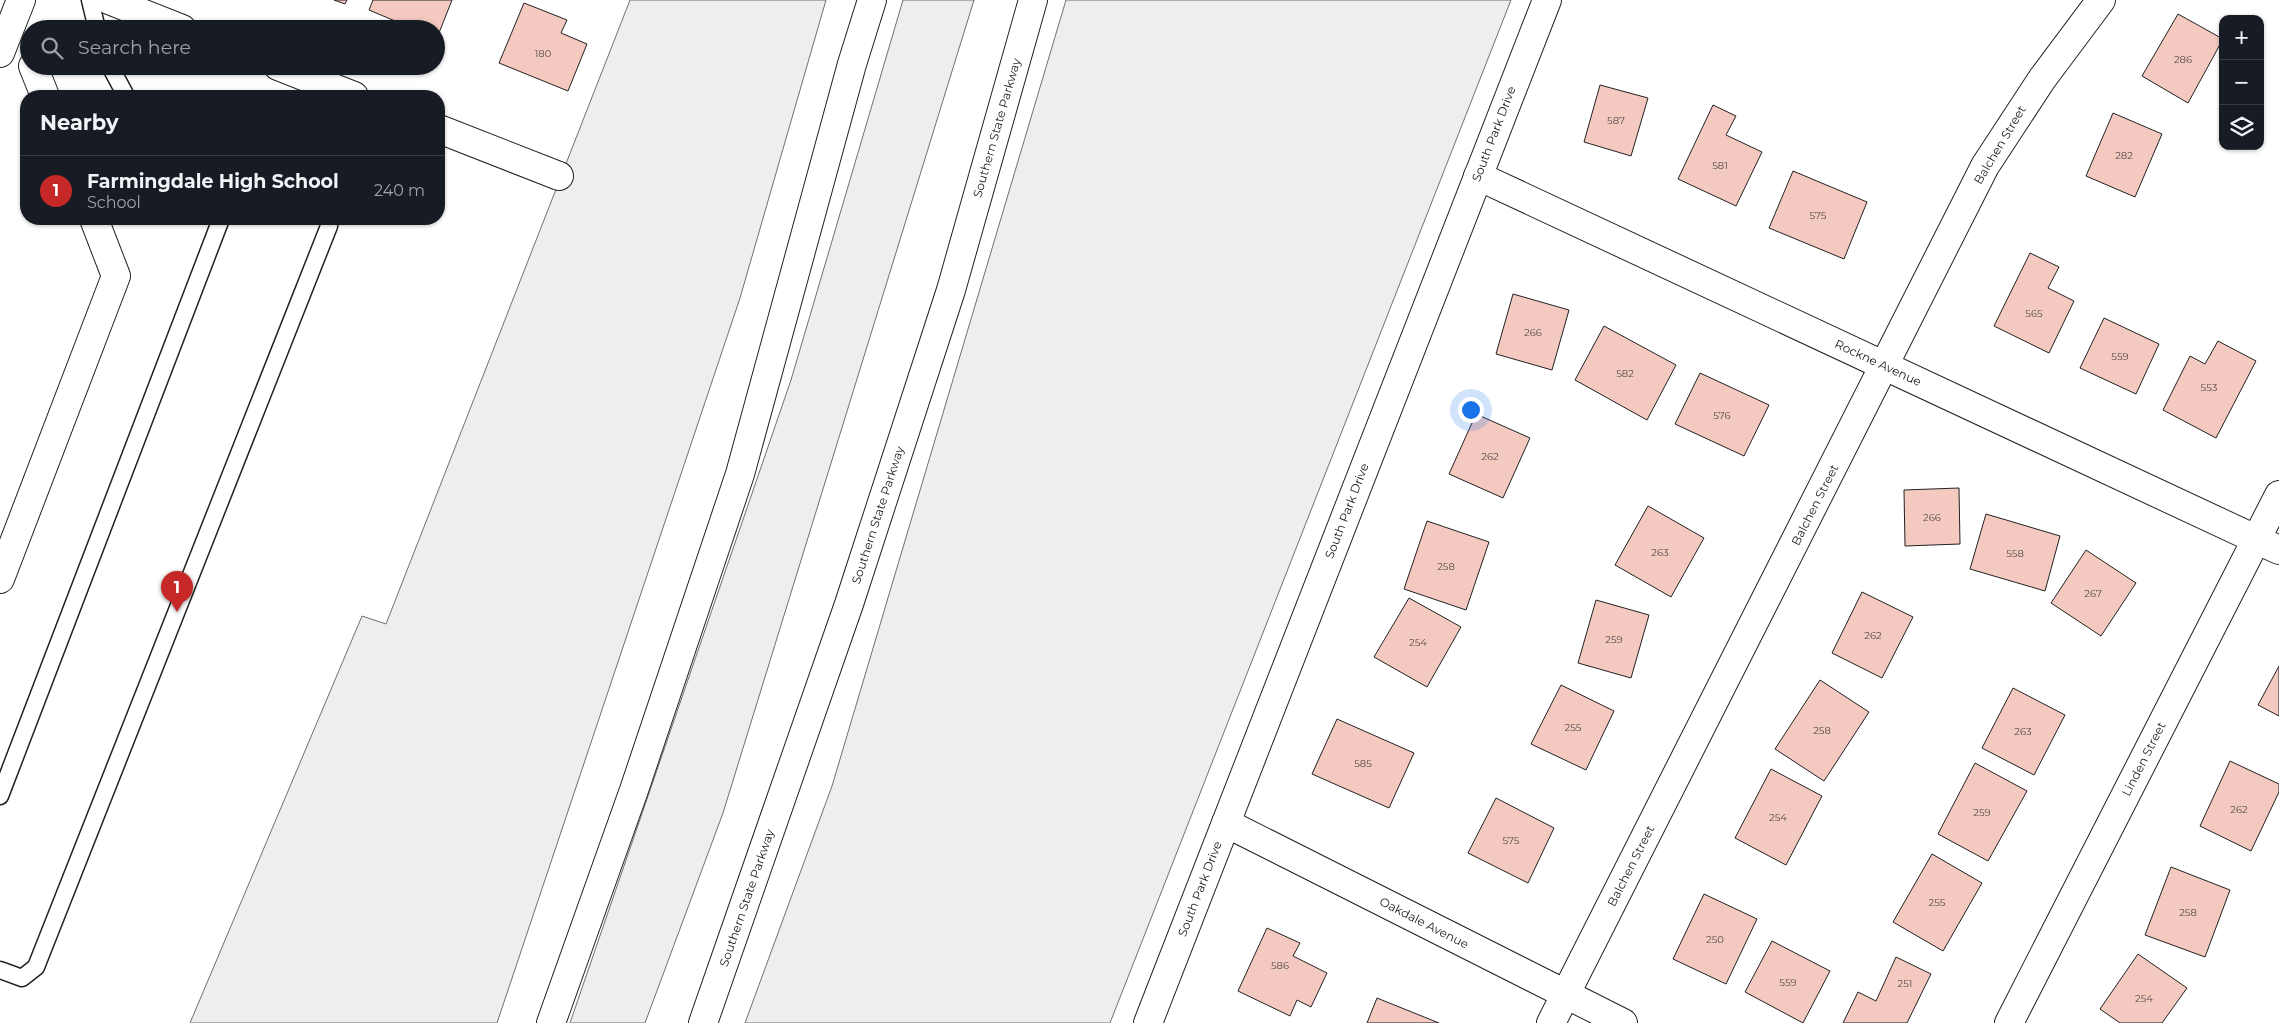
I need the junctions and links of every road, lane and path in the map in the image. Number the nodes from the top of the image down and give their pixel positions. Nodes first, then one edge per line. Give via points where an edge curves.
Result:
1 (21, 0) edge
2 (90, 0) edge
3 (109, 0) edge
4 (872, 0) edge
5 (1034, 0) edge
6 (1547, 0) edge
7 (2100, 0) edge
8 (95, 20) edge
9 (159, 20) edge
10 (2, 47) edge
11 (20, 52) edge
12 (37, 75) edge
13 (115, 75) edge
14 (301, 75) edge
15 (43, 90) edge
16 (123, 90) edge
17 (339, 90) edge
18 (445, 131) edge
19 (559, 176) dead end
20 (1478, 176) junction
21 (96, 225) edge
22 (218, 225) edge
23 (329, 225) edge
24 (1885, 366) junction
25 (2279, 495) edge
26 (2268, 544) edge
27 (0, 579) edge
28 (0, 796) edge
29 (1226, 823) junction
30 (0, 970) edge
31 (1566, 994) junction
32 (551, 1023) edge
33 (703, 1023) edge
34 (1148, 1023) edge
35 (1551, 1023) edge
36 (1622, 1023) edge
37 (2010, 1023) edge

1 - 10 main road
2 - 8 lane
3 - 9 main road
4 - 32 main road via 740,474 634,790
5 - 33 main road, Southern State Parkway via 951,290 849,604
6 - 20 main road, South Park Drive
7 - 24 main road, Balchen Street via 2042,79 1985,166
10 - 11 main road
12 - 15 main road
13 - 16 lane
14 - 17 main road
18 - 19 main road
20 - 24 main road, Rockne Avenue
20 - 29 main road, South Park Drive
21 - 27 main road via 116,276
22 - 28 lane
23 - 30 lane via 36,967 22,978
24 - 26 main road, Rockne Avenue
24 - 31 main road, Balchen Street
25 - 26 main road, Linden Street
26 - 37 main road, Linden Street
29 - 31 main road, Oakdale Avenue
29 - 34 main road, South Park Drive
31 - 35 main road, Balchen Street
31 - 36 main road, Oakdale Avenue

